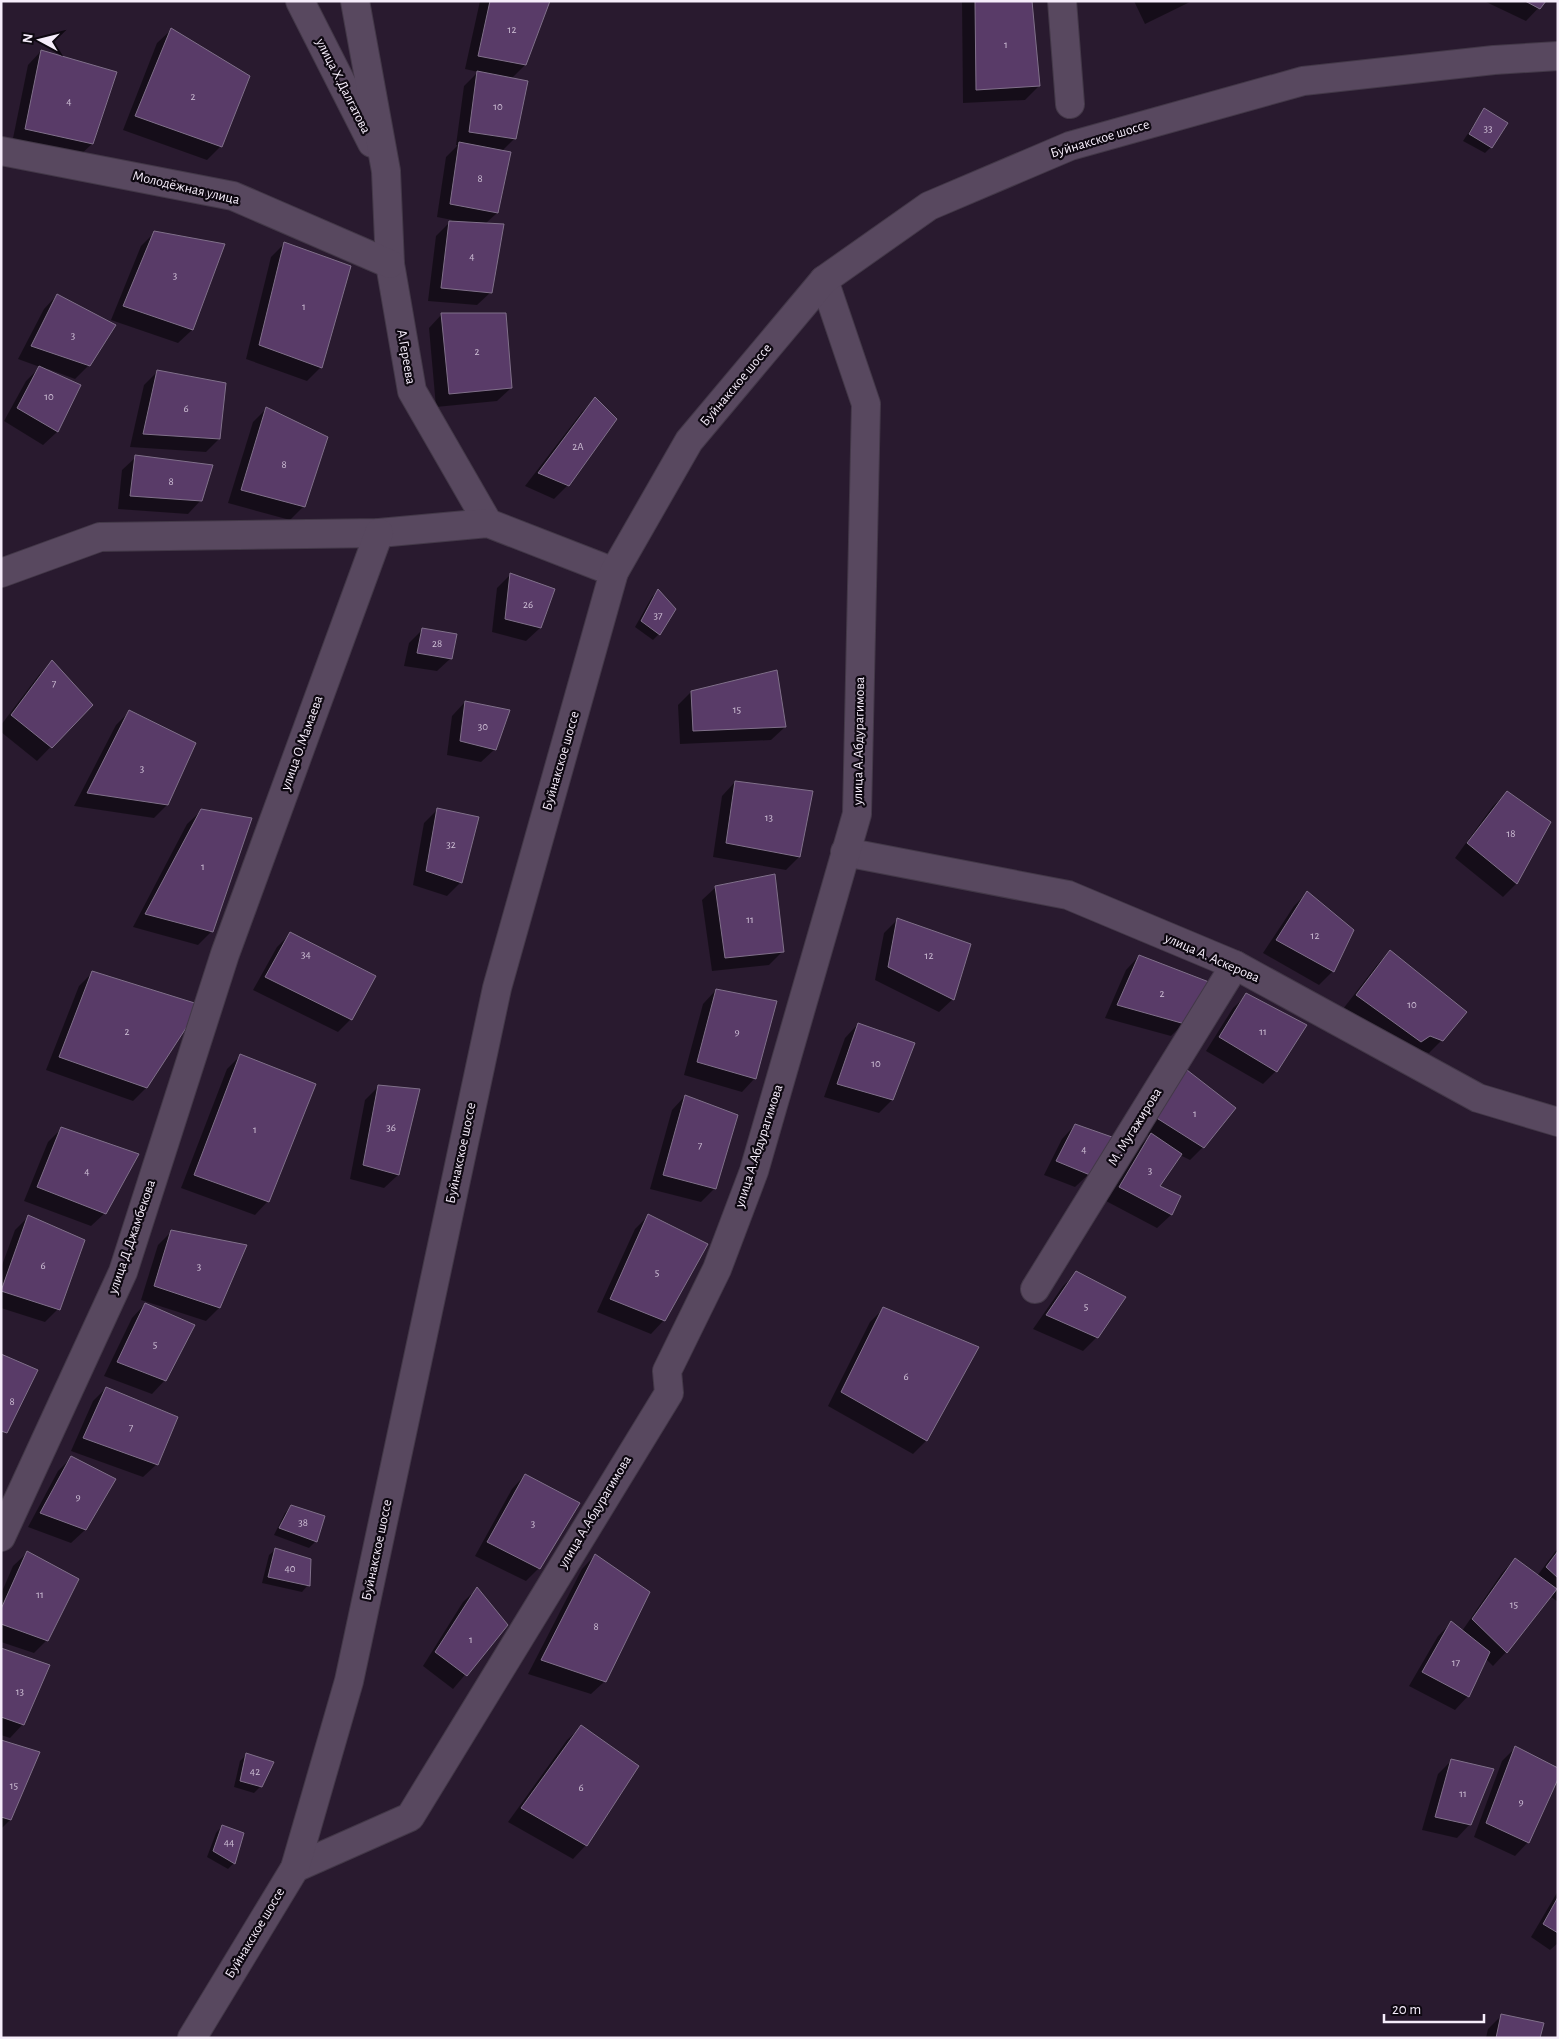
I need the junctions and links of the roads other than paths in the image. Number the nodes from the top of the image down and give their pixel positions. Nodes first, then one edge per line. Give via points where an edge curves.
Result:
1 (300, 1) edge
2 (355, 1) edge
3 (1062, 1) edge
4 (1558, 56) edge
5 (1070, 104) dead end
6 (1, 151) edge
7 (386, 171) junction
8 (390, 264) junction
9 (824, 280) junction
10 (488, 523) junction
11 (379, 533) junction
12 (614, 572) junction
13 (1, 574) edge
14 (845, 852) junction
15 (225, 954) joint
16 (1235, 965) junction
17 (1558, 1122) edge
18 (1035, 1289) dead end
19 (1, 1538) edge
20 (295, 1868) junction
21 (192, 2038) edge

1 - 7 street, улица Х.Далгатова
2 - 7 street, A.Гереева
3 - 5 street
4 - 9 street, Буйнакское шоссе via 1303,81 1070,146 929,206
6 - 8 street, Молодёжная улица via 233,196
7 - 8 street, A.Гереева
8 - 10 street, A.Гереева via 412,391
9 - 12 street, Буйнакское шоссе via 689,441
9 - 14 street, улица А.Абдурагимова via 866,404 857,814
10 - 11 street
10 - 12 street
11 - 13 street via 100,537
11 - 15 street, улица О.Мамаева
12 - 20 street, Буйнакское шоссе via 497,988 349,1681
14 - 16 street, улица А. Аскерова via 1068,895
14 - 20 street, улица А.Абдурагимова via 754,1171 717,1269 667,1372 669,1392 410,1817
15 - 19 street, улица Д.Джамбекова via 123,1272
16 - 17 street, улица А. Аскерова via 1478,1098
16 - 18 street, М. Мугажирова
20 - 21 street, Буйнакское шоссе

